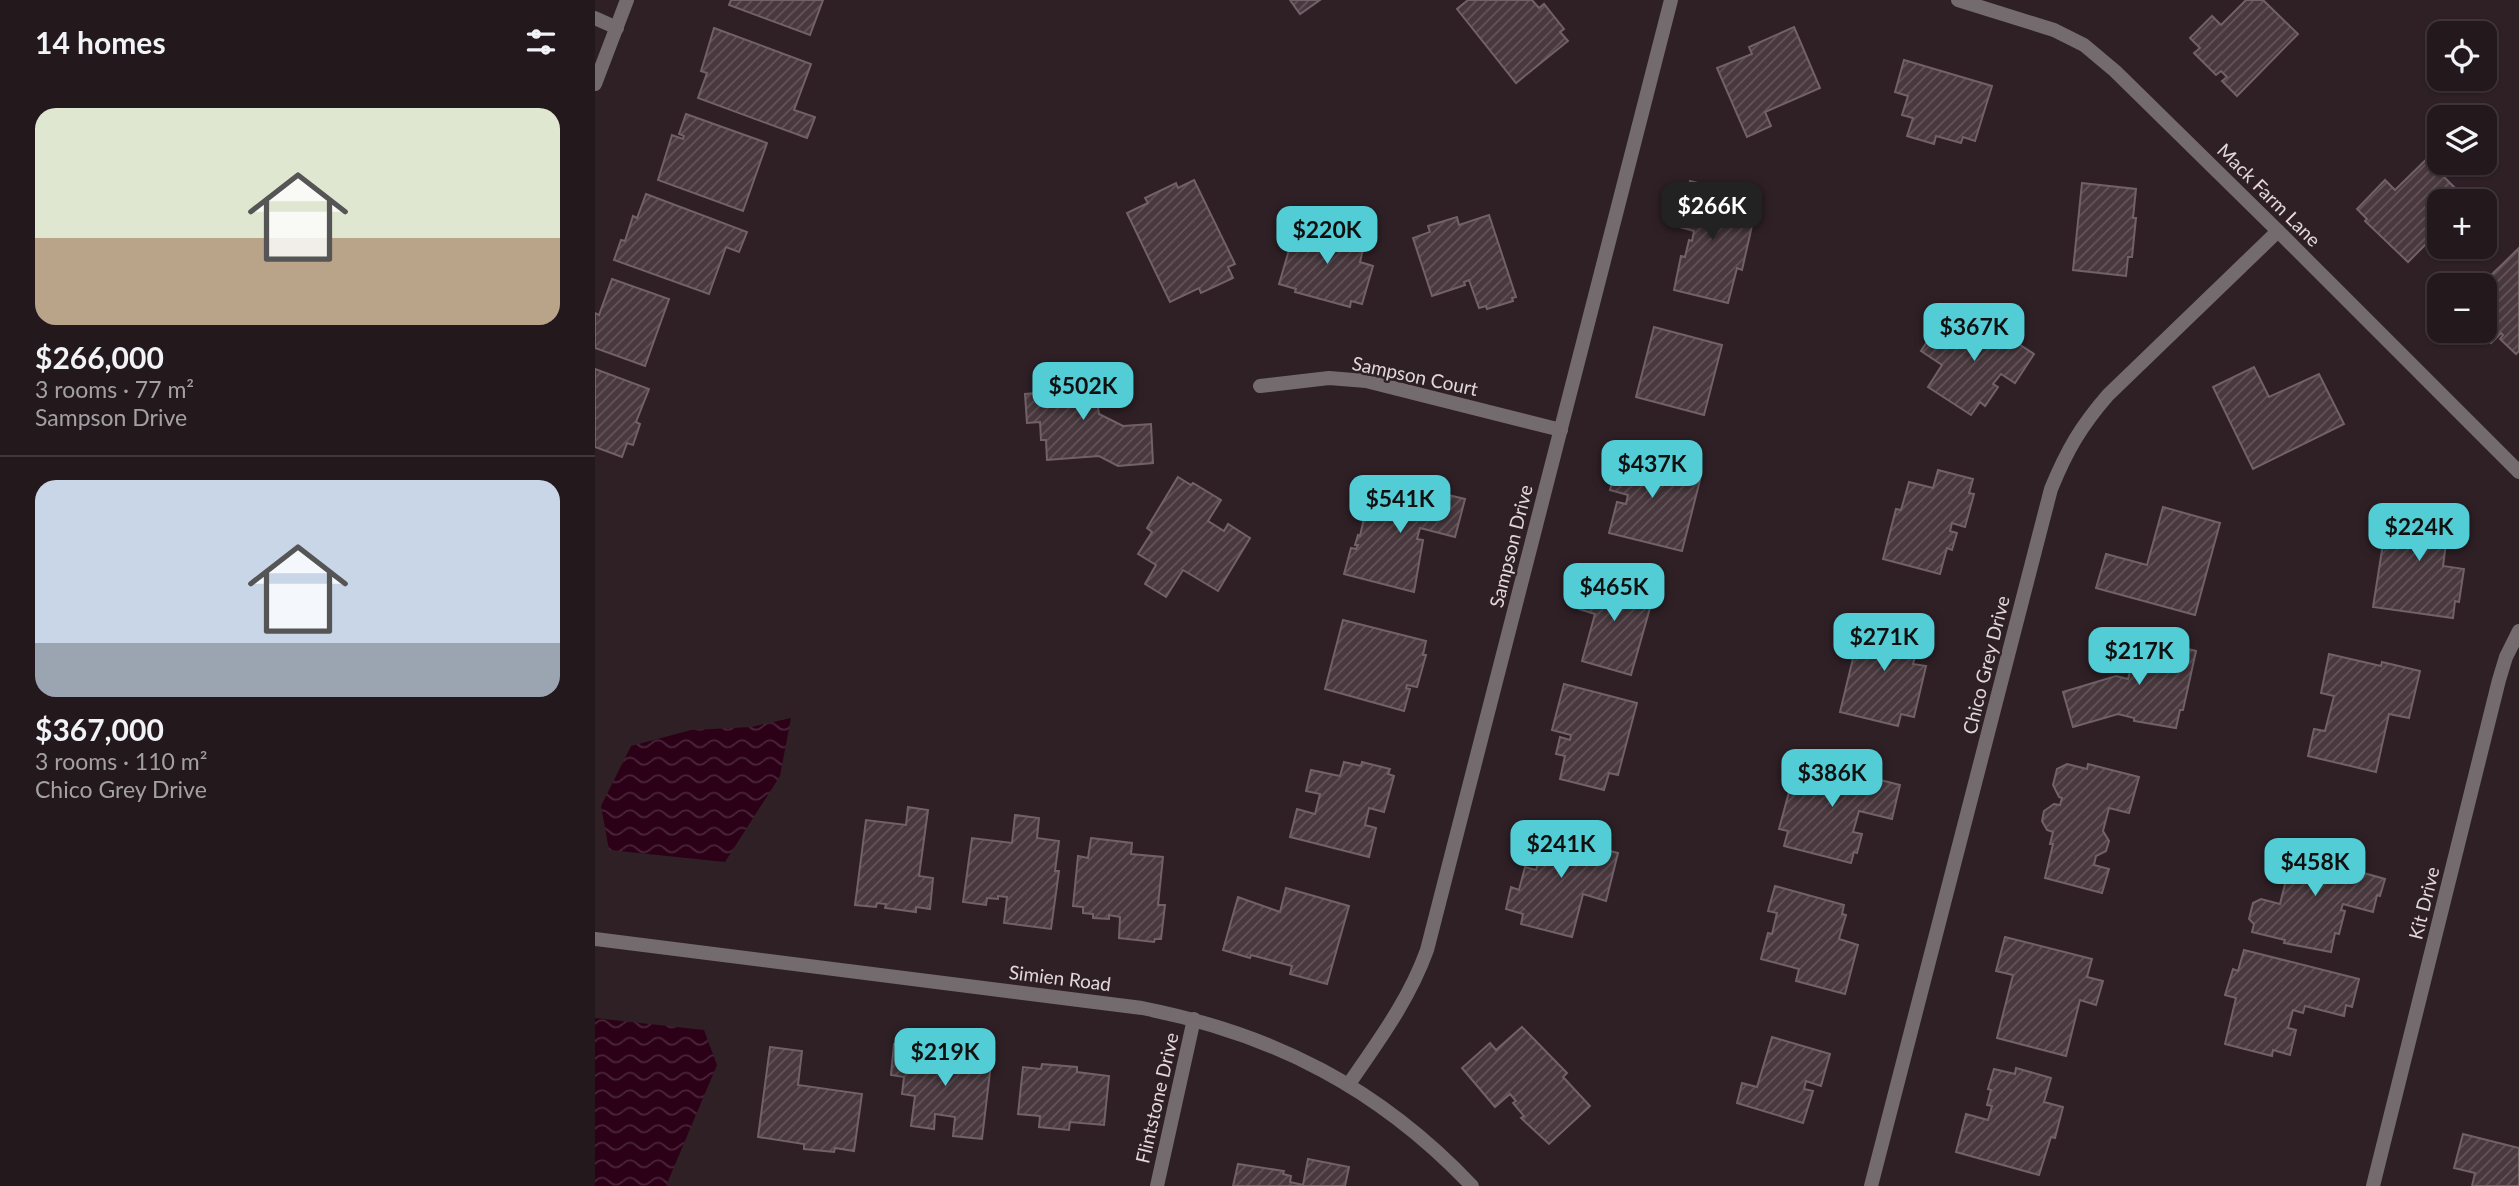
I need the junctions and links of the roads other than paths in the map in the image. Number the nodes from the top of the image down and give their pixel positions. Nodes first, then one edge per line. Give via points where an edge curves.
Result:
1 (627, 0) edge
2 (1671, 0) edge
3 (1958, 0) edge
4 (595, 18) edge
5 (617, 28) junction
6 (595, 84) edge
7 (2278, 231) junction
8 (1260, 387) dead end
9 (1560, 430) junction
10 (2519, 472) edge
11 (2519, 631) edge
12 (595, 939) edge
13 (1195, 1019) junction
14 (1349, 1084) junction
15 (1157, 1186) edge
16 (1472, 1186) edge
17 (1871, 1186) edge
18 (2374, 1186) edge

1 - 5 street
2 - 9 street, Sampson Drive
3 - 7 street, Mack Farm Lane via 2054,30 2084,45
4 - 5 street
5 - 6 street
7 - 10 street, Mack Farm Lane
7 - 17 street, Chico Grey Drive via 2108,395 2065,455 2051,489
8 - 9 street, Sampson Court via 1329,378 1366,381
9 - 14 street, Sampson Drive via 1427,950 1401,1009
11 - 18 street, Kit Drive via 2499,680
12 - 13 street, Simien Road via 1142,1008
13 - 14 street, Simien Road via 1273,1046
13 - 15 street, Flintstone Drive
14 - 16 street, Simien Road via 1416,1132

